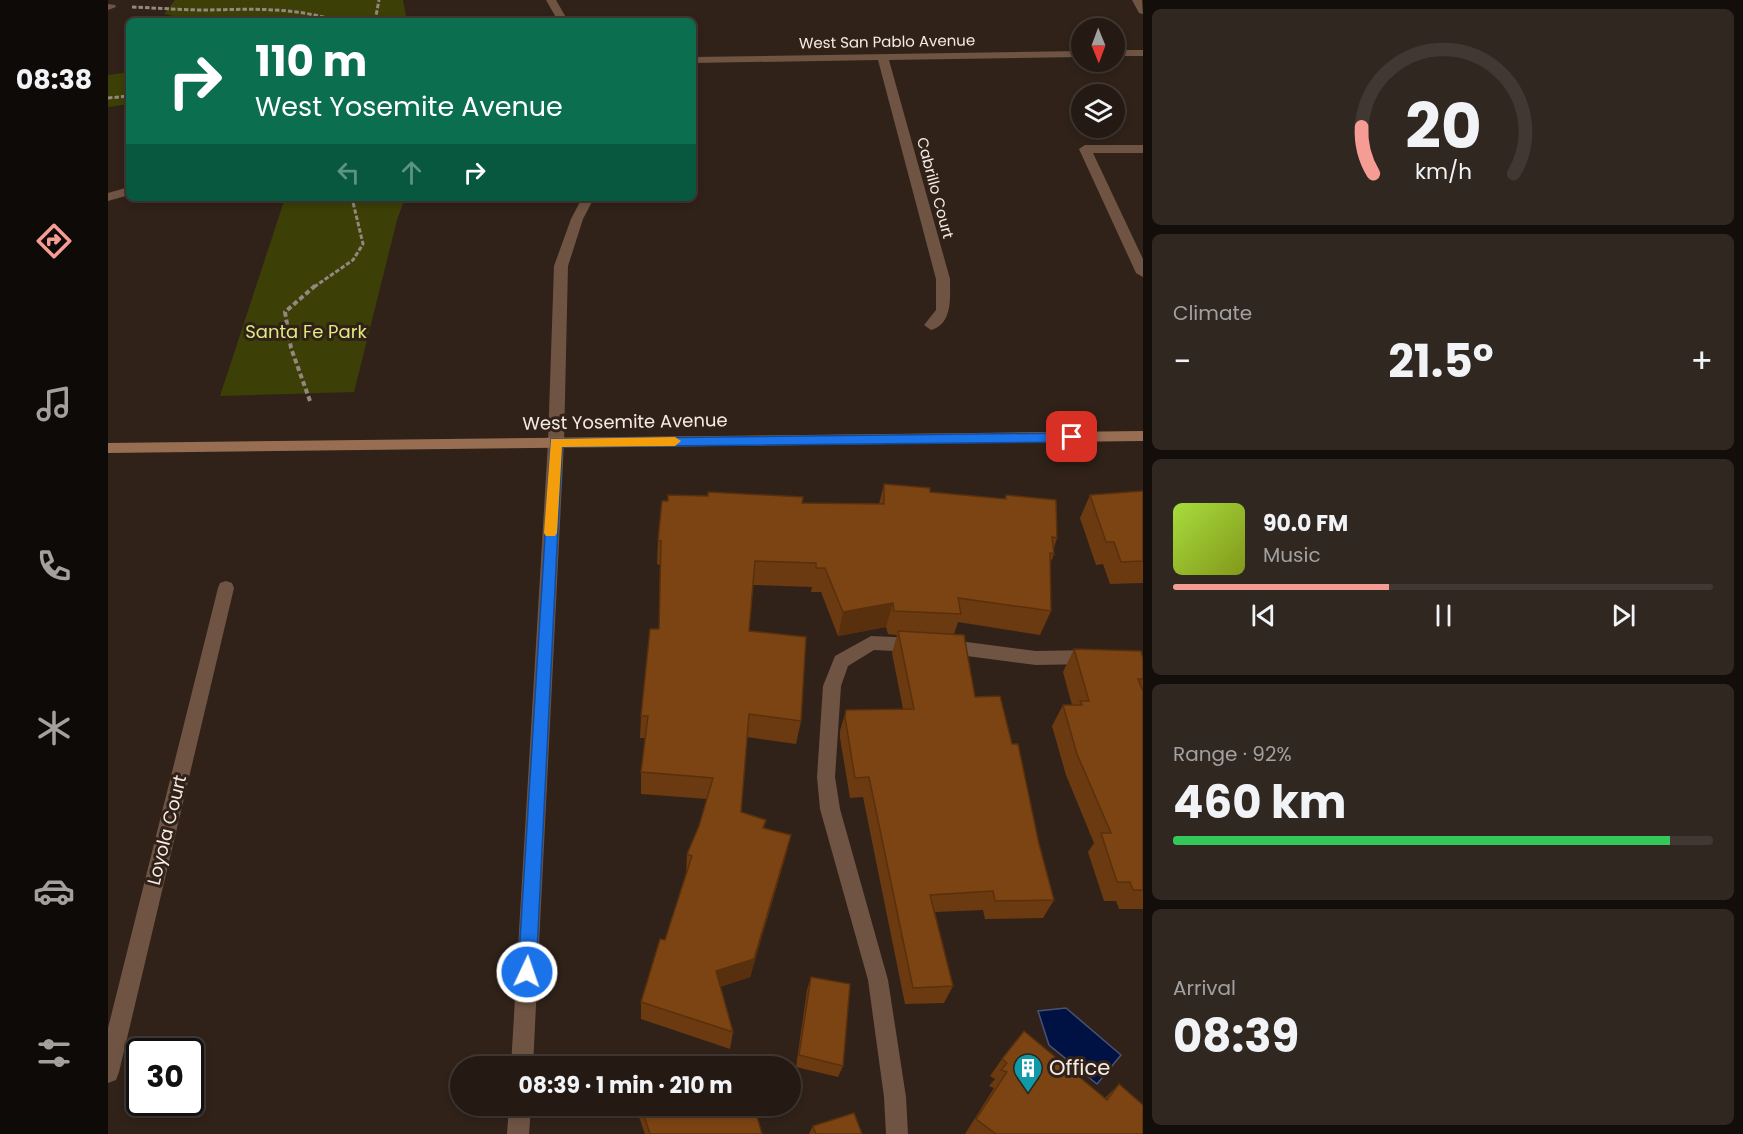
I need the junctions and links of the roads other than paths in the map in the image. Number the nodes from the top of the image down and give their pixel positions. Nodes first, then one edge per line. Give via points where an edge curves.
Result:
1 (551, 0) edge
2 (1137, 0) edge
3 (1143, 11) edge
4 (561, 18) edge
5 (1143, 52) edge
6 (1125, 53) edge
7 (1071, 54) edge
8 (883, 57) junction
9 (696, 60) edge
10 (1143, 149) edge
11 (126, 192) edge
12 (108, 197) edge
13 (586, 201) edge
14 (1143, 273) edge
15 (931, 325) dead end
16 (1143, 436) edge
17 (556, 442) junction
18 (108, 448) edge
19 (226, 588) dead end
20 (1108, 657) edge
21 (523, 1056) edge
22 (108, 1072) edge
23 (519, 1116) edge
24 (518, 1134) edge
25 (897, 1134) edge

1 - 4 street
2 - 3 street
5 - 6 street
7 - 8 street, West San Pablo Avenue
8 - 9 street, West San Pablo Avenue
8 - 15 street, Cabrillo Court via 943,279 943,312
10 - 14 street via 1085,149
11 - 12 street
13 - 17 street via 561,266
16 - 17 main road, West Yosemite Avenue
17 - 18 main road, West Yosemite Avenue
17 - 21 street
19 - 22 street, Loyola Court
20 - 25 street via 1036,658 940,645 871,643 841,661 832,686 826,777 830,809 878,980
23 - 24 street

